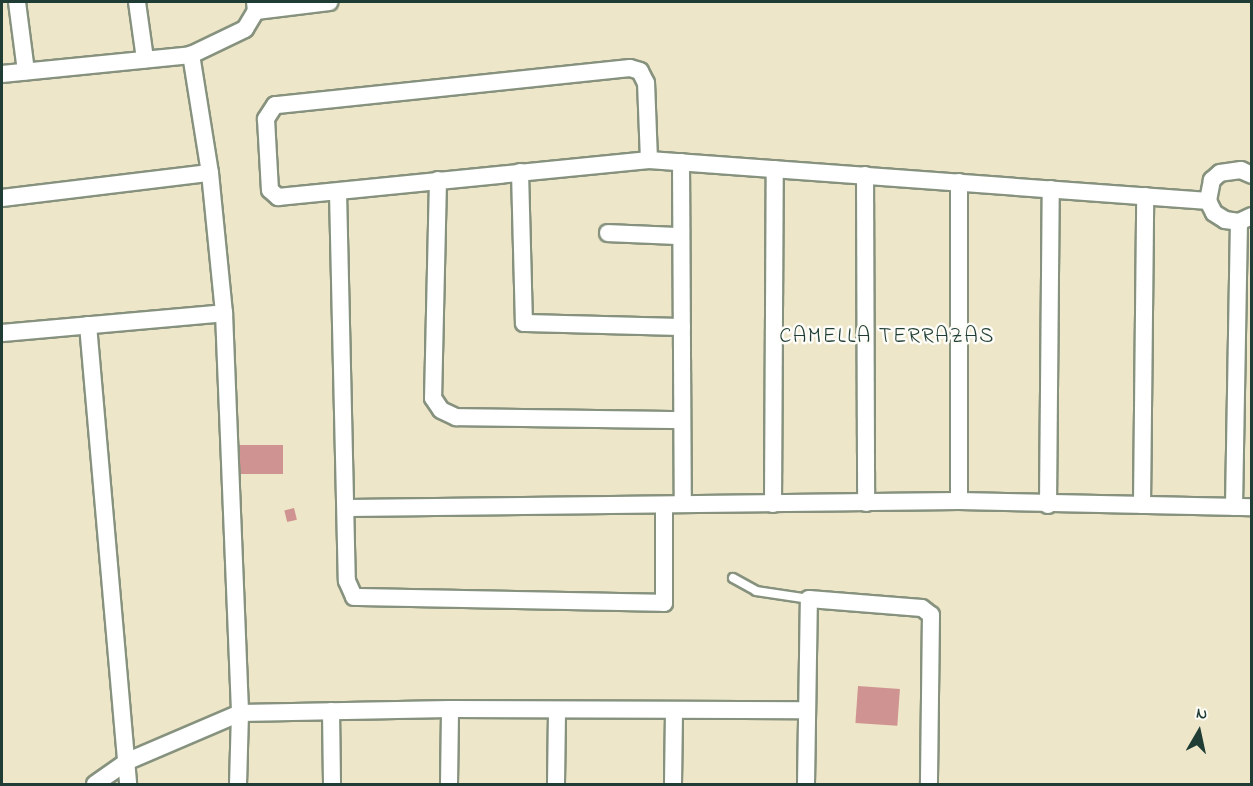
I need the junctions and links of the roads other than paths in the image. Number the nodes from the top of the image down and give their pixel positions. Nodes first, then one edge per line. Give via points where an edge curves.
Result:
1 (17, 2) edge
2 (137, 2) edge
3 (329, 2) edge
4 (256, 6) edge
5 (191, 55) junction
6 (145, 59) junction
7 (26, 71) junction
8 (2, 74) edge
9 (649, 160) junction
10 (681, 162) junction
11 (775, 169) junction
12 (520, 172) junction
13 (210, 173) junction
14 (1251, 175) edge
15 (866, 176) junction
16 (438, 180) junction
17 (959, 182) junction
18 (1051, 189) junction
19 (338, 192) junction
20 (1145, 196) junction
21 (2, 198) edge
22 (1208, 201) junction
23 (1245, 219) edge
24 (608, 233) dead end
25 (681, 236) junction
26 (224, 313) junction
27 (88, 325) junction
28 (682, 327) junction
29 (2, 333) edge
30 (682, 420) junction
31 (959, 501) junction
32 (866, 503) junction
33 (683, 504) junction
34 (773, 504) junction
35 (1048, 505) junction
36 (1142, 505) junction
37 (664, 507) junction
38 (1243, 507) edge
39 (348, 508) junction
40 (733, 578) dead end
41 (809, 599) junction
42 (450, 709) junction
43 (807, 710) junction
44 (331, 711) junction
45 (557, 711) junction
46 (674, 712) junction
47 (240, 713) junction
48 (129, 761) junction
49 (95, 784) edge
50 (128, 784) edge
51 (238, 784) edge
52 (332, 784) edge
53 (449, 784) edge
54 (556, 784) edge
55 (673, 784) edge
56 (806, 784) edge
57 (929, 784) edge

1 - 7 street
2 - 6 street
3 - 4 street
4 - 5 street via 245,29
5 - 6 street
5 - 13 street
6 - 7 street
7 - 8 street
9 - 10 street
9 - 12 street
9 - 19 street via 646,83 640,71 630,68 275,105 268,110 270,190 278,197
10 - 11 street
10 - 25 street
11 - 15 street
11 - 34 street
12 - 16 street
12 - 28 street via 524,323
13 - 21 street
13 - 26 street
14 - 22 street via 1242,170 1220,173 1212,180
15 - 17 street
15 - 32 street
16 - 19 street
16 - 30 street via 434,398 441,410 456,417
17 - 18 street
17 - 31 street
18 - 20 street
18 - 35 street
19 - 39 street
20 - 22 street
20 - 36 street
22 - 23 street via 1214,213 1225,220
23 - 38 street
24 - 25 street
25 - 28 street
26 - 27 street
26 - 47 street
27 - 29 street
27 - 48 street
28 - 30 street
30 - 33 street
31 - 32 street
31 - 35 street
32 - 34 street
33 - 34 street
33 - 37 street
35 - 36 street
36 - 38 street
37 - 39 street
37 - 39 street via 664,603 354,597 347,582
40 - 41 lane via 756,591
41 - 43 street
41 - 57 street via 922,608 931,615
42 - 44 street
42 - 45 street
42 - 53 street
43 - 46 street
43 - 56 street
44 - 47 street
44 - 52 street
45 - 46 street
45 - 54 street
46 - 55 street
47 - 48 street
47 - 51 street
48 - 49 street
48 - 50 street

